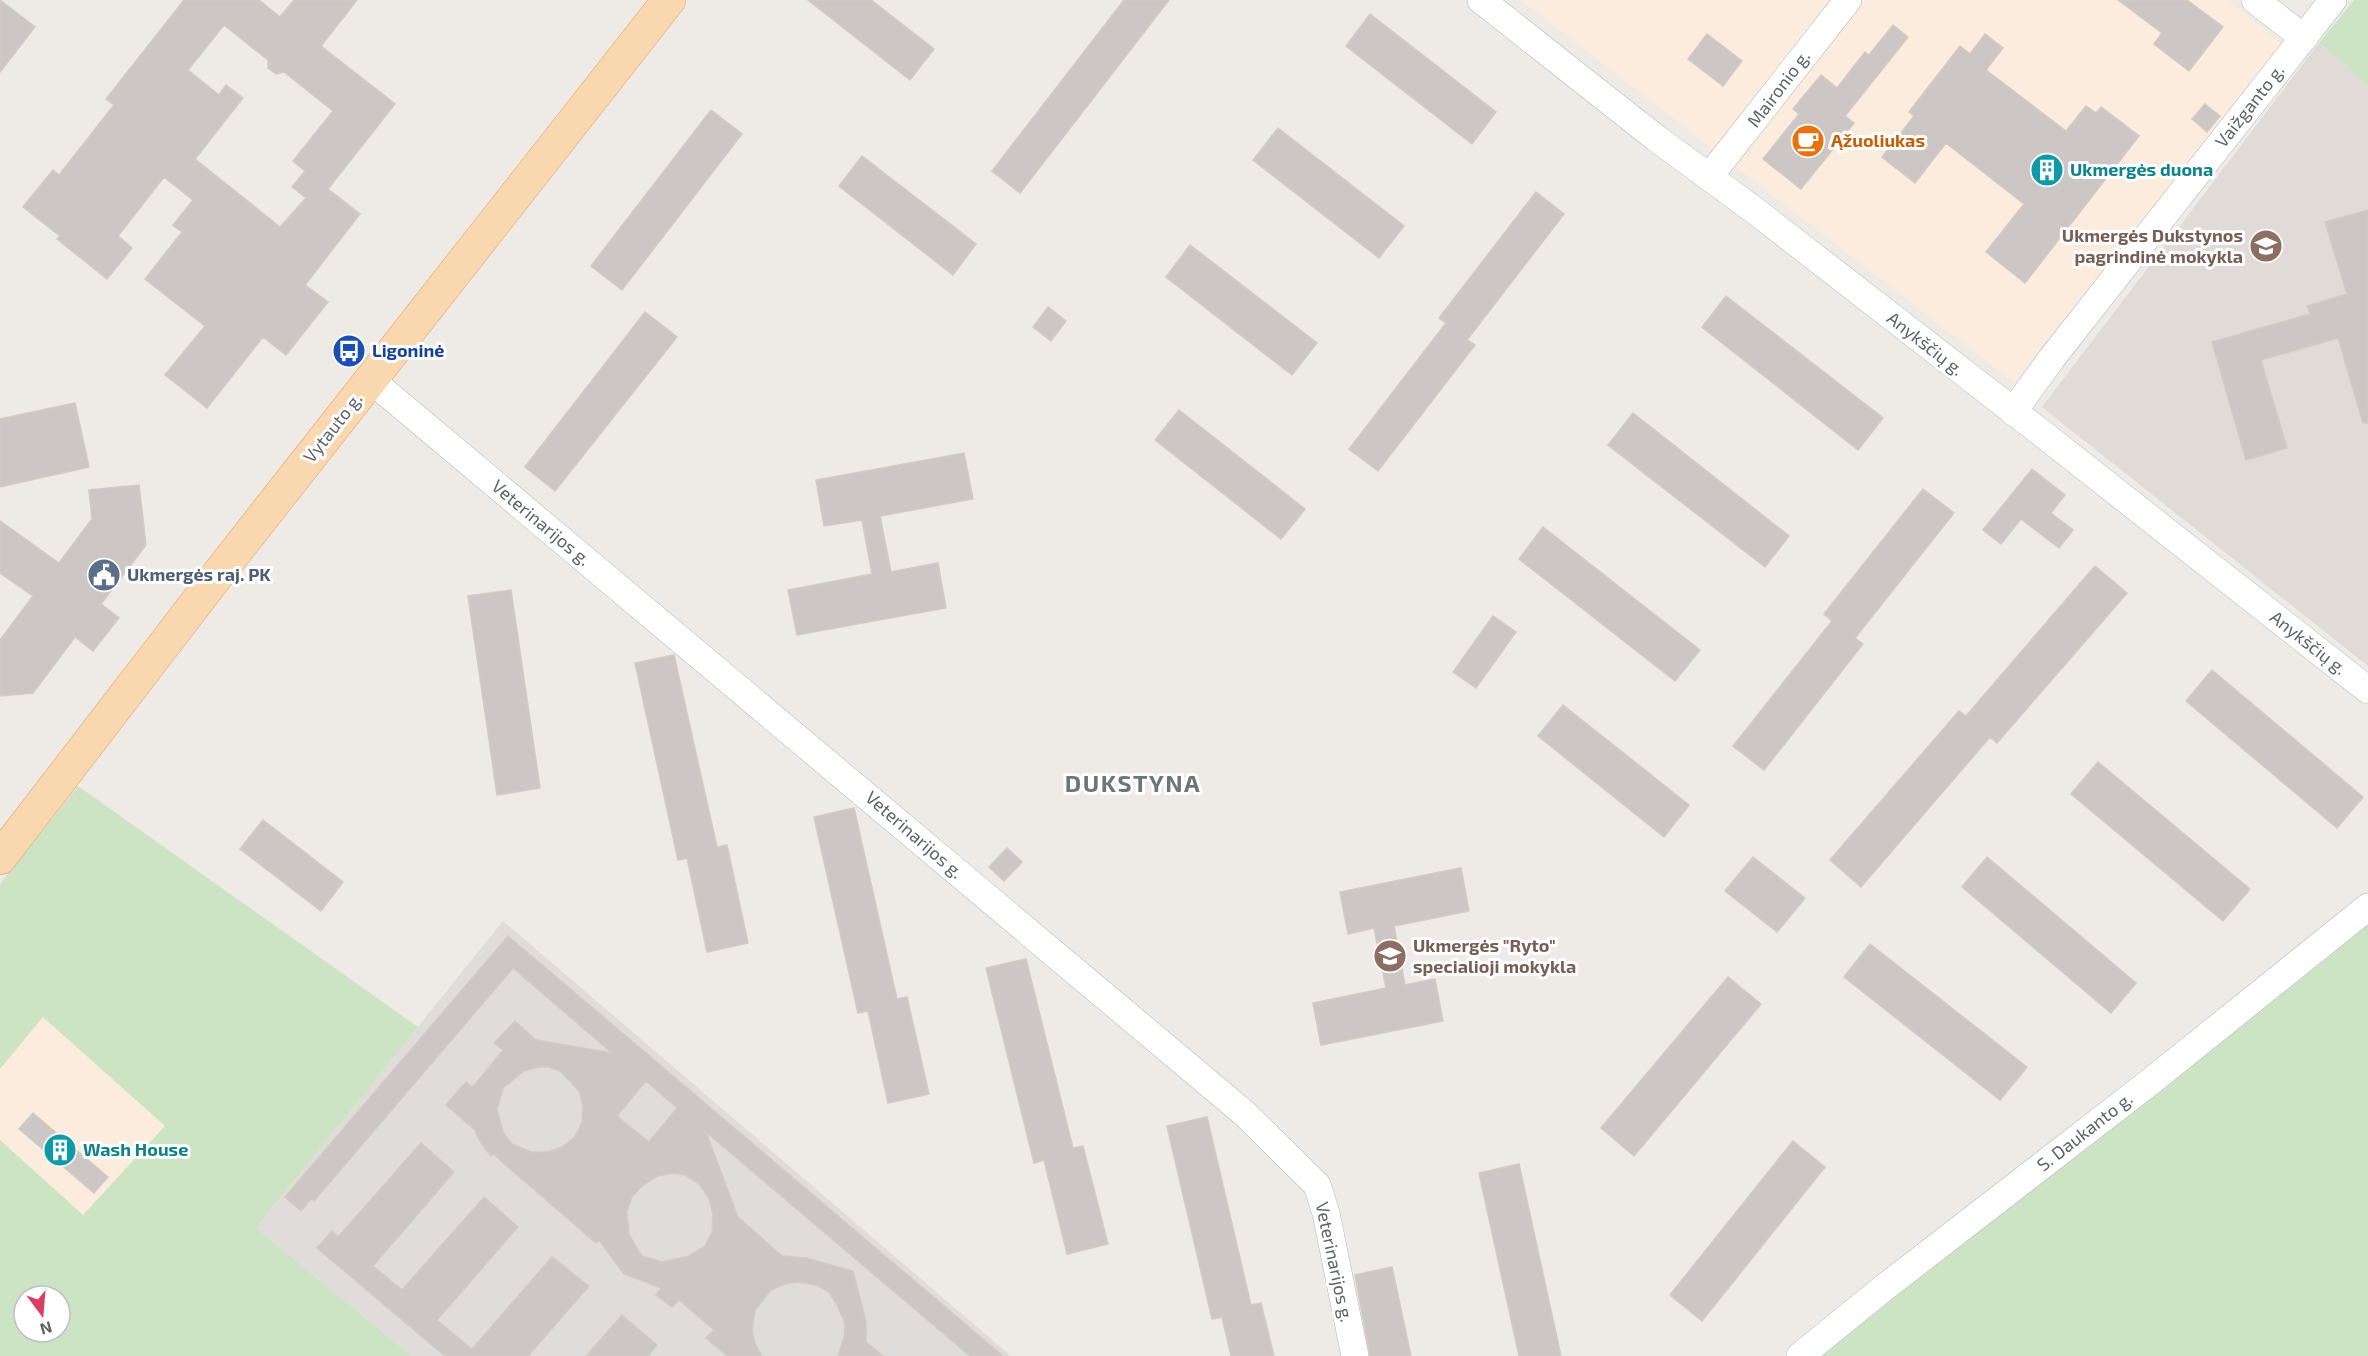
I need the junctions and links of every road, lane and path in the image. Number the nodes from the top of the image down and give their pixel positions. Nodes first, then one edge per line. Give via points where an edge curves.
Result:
1 (669, 0) edge
2 (1480, 0) edge
3 (1848, 0) edge
4 (2255, 0) edge
5 (2333, 0) edge
6 (2304, 38) junction
7 (1709, 177) junction
8 (371, 380) junction
9 (2013, 412) junction
10 (2368, 690) edge
11 (0, 858) edge
12 (2368, 907) edge
13 (1355, 1356) edge
14 (1800, 1356) edge

1 - 8 main road, Vytauto g.
2 - 7 street, Anykščių g.
3 - 7 street, Maironio g.
4 - 6 street
5 - 6 street, Vaižganto g.
6 - 9 street, Vaižganto g.
7 - 9 street, Anykščių g.
8 - 11 main road, Vytauto g.
8 - 13 street, Veterinarijos g. via 1244,1113 1317,1185
9 - 10 street, Anykščių g.
12 - 14 street, S. Daukanto g.

